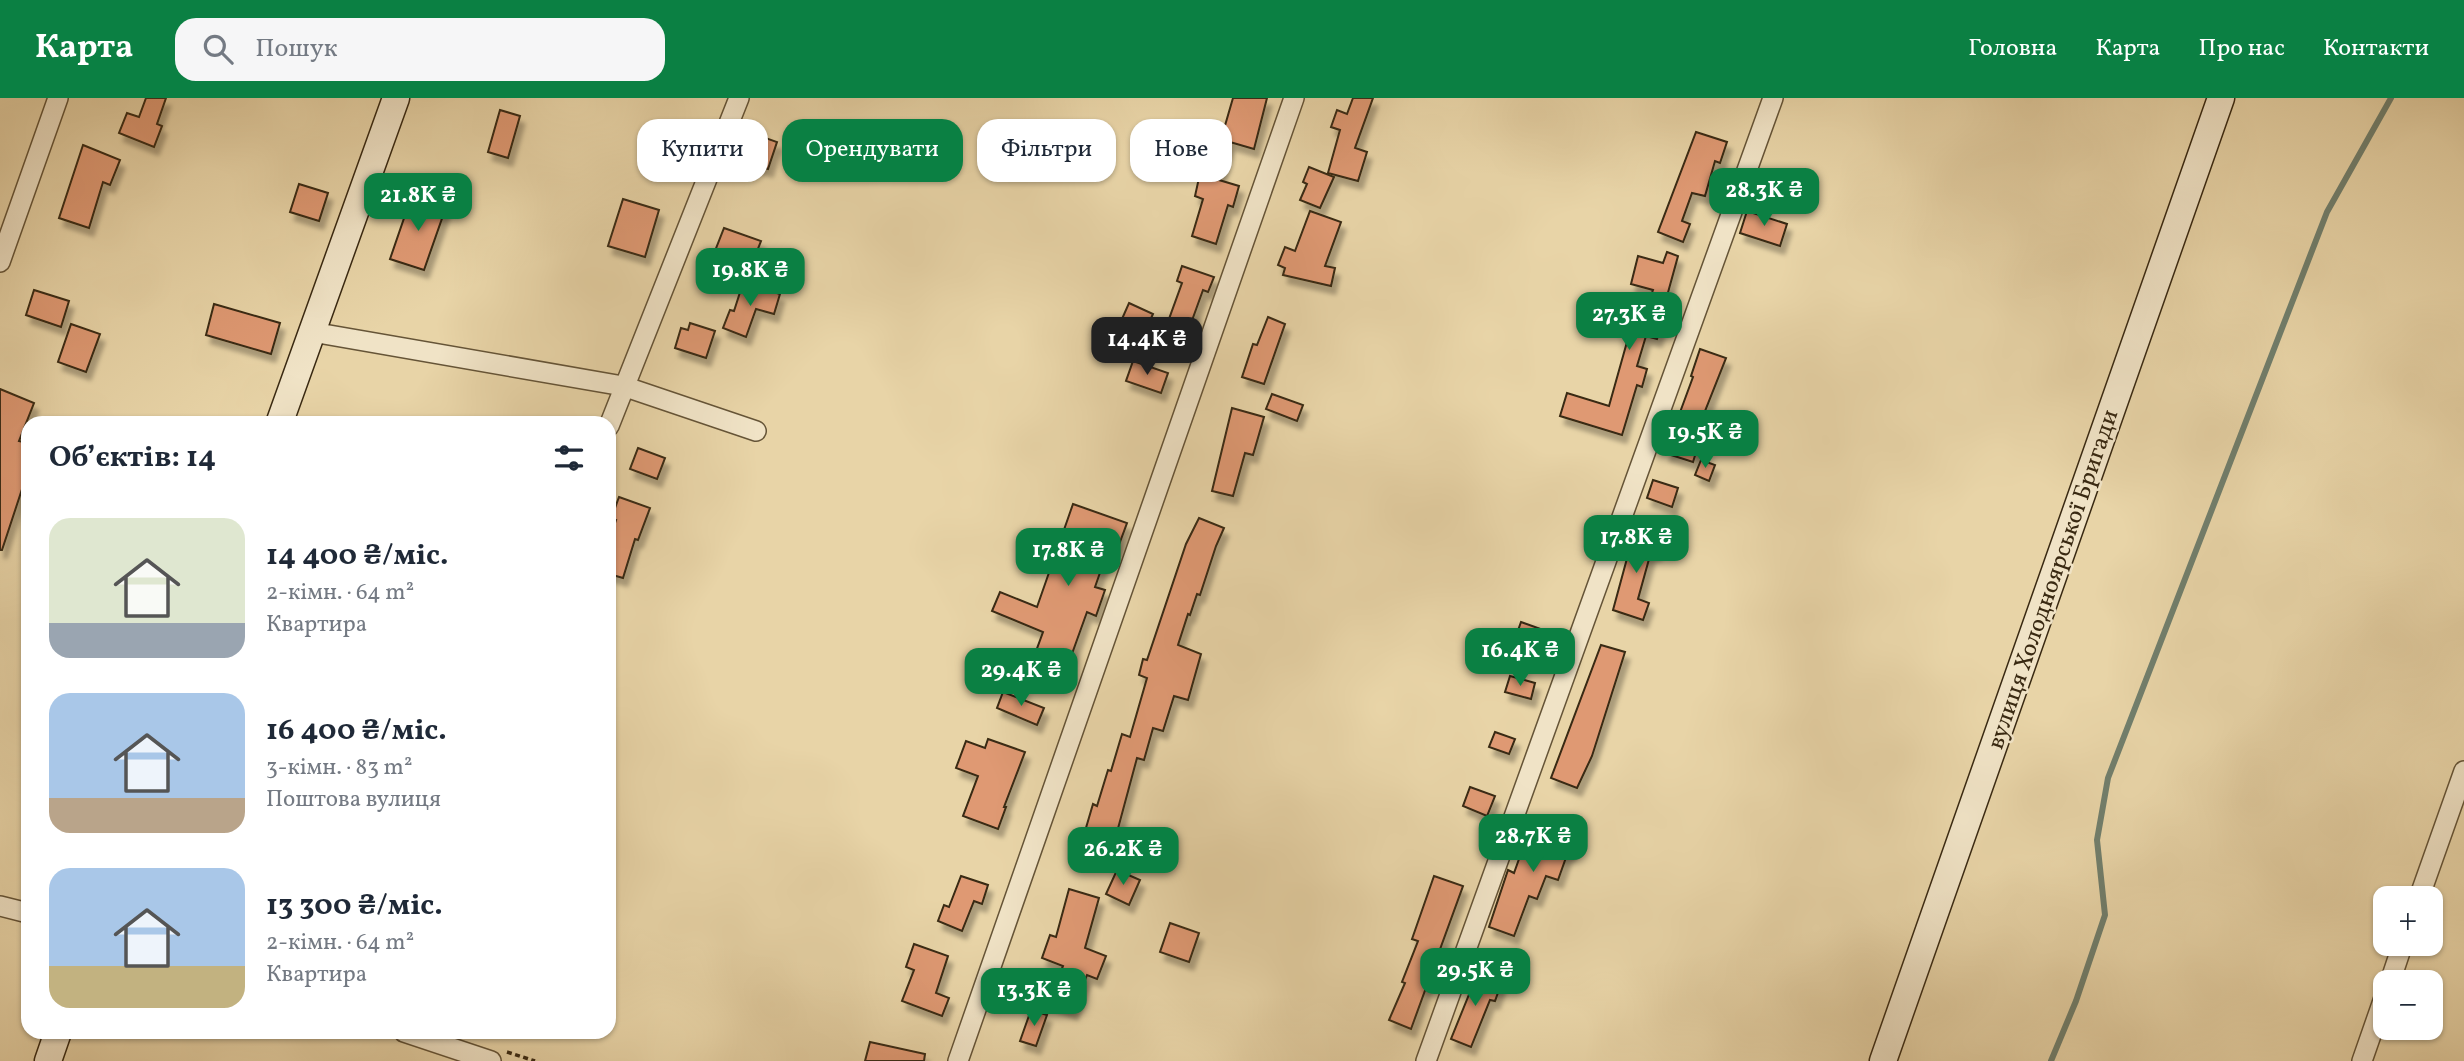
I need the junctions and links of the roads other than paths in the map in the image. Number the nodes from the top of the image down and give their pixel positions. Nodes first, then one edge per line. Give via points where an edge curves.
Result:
1 (58, 98) edge
2 (396, 98) edge
3 (739, 98) edge
4 (1294, 98) edge
5 (1773, 98) edge
6 (2221, 98) edge
7 (0, 262) edge
8 (312, 332) junction
9 (623, 386) junction
10 (282, 416) edge
11 (612, 416) edge
12 (757, 431) dead end
13 (2464, 771) edge
14 (2423, 886) edge
15 (0, 905) edge
16 (21, 911) edge
17 (2373, 1029) edge
18 (56, 1039) edge
19 (425, 1039) edge
20 (48, 1061) edge
21 (491, 1061) edge
22 (958, 1061) edge
23 (1426, 1061) edge
24 (1883, 1061) edge
25 (2362, 1061) edge

1 - 7 street
2 - 8 street
3 - 9 street
4 - 22 street
5 - 23 street
6 - 24 street, вулиця Холодноярської Бригади
8 - 9 street
8 - 10 street
9 - 11 street
9 - 12 street
13 - 14 street
15 - 16 street
17 - 25 street
18 - 20 street
19 - 21 street

